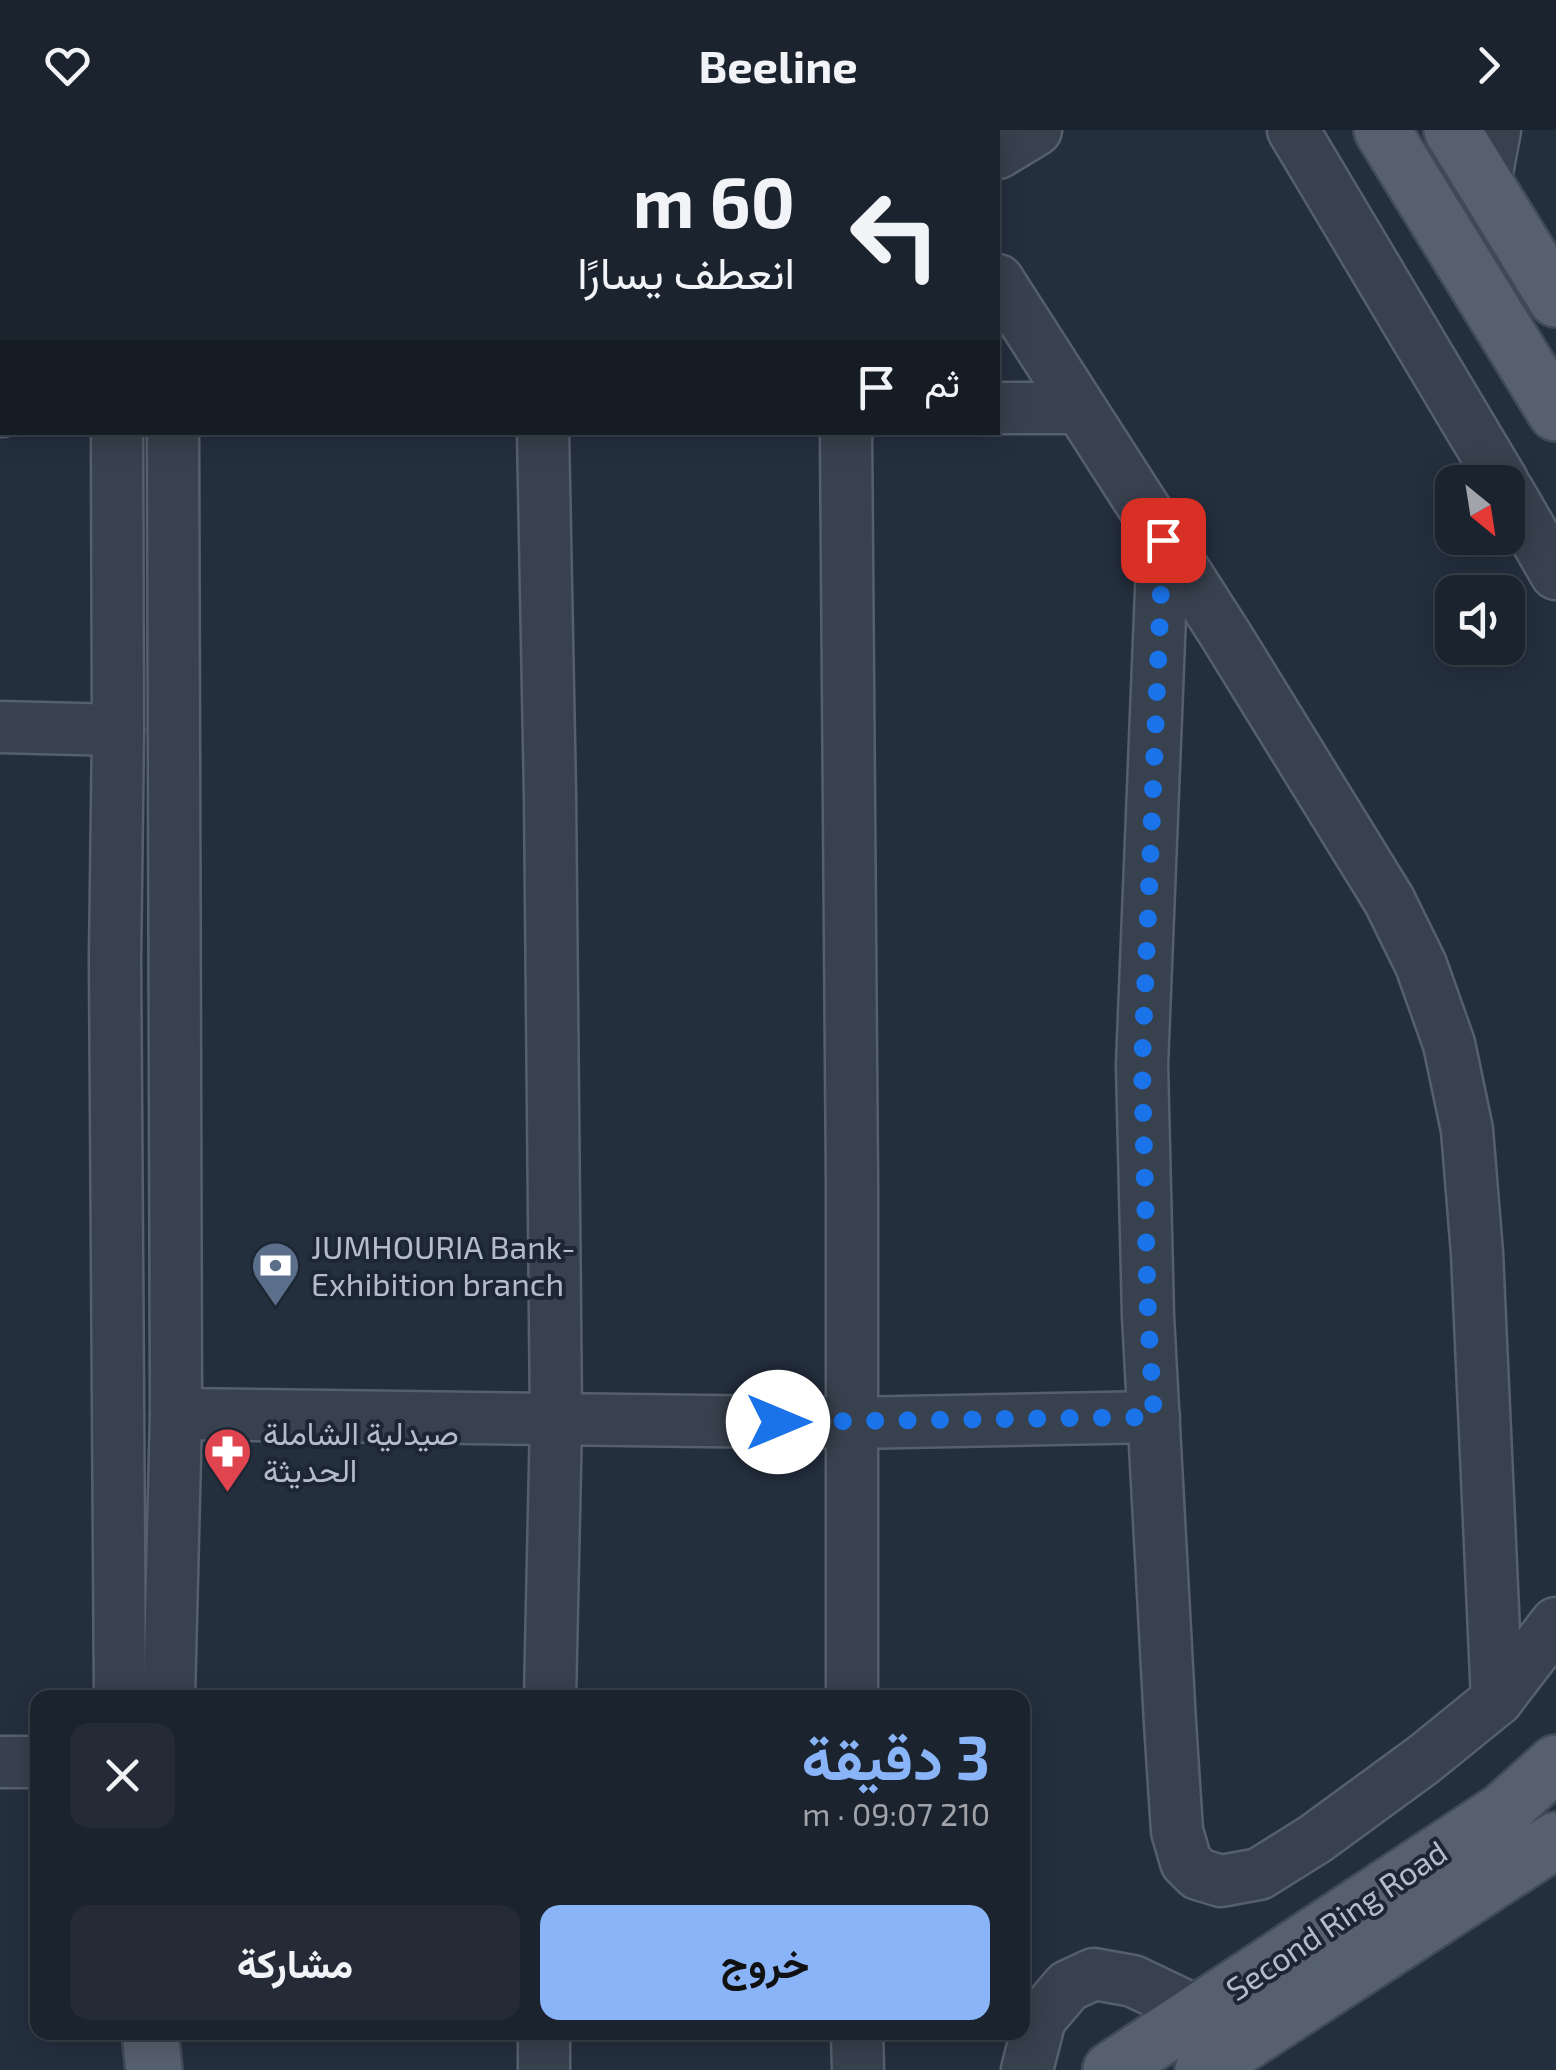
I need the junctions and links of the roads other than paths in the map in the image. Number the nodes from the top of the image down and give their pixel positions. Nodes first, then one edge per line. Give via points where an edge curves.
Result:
1 (1036, 130) edge
2 (1293, 130) edge
3 (1382, 130) edge
4 (1452, 130) edge
5 (1495, 130) edge
6 (1000, 152) edge
7 (1485, 182) junction
8 (1000, 283) edge
9 (1556, 299) edge
10 (1000, 408) edge
11 (1079, 408) junction
12 (1556, 413) edge
13 (117, 435) edge
14 (173, 435) edge
15 (543, 435) edge
16 (846, 435) edge
17 (1493, 465) edge
18 (1525, 520) edge
19 (1163, 540) junction
20 (1556, 574) edge
21 (0, 727) edge
22 (118, 730) junction
23 (116, 852) junction
24 (174, 856) junction
25 (115, 959) junction
26 (174, 967) junction
27 (176, 1414) junction
28 (1154, 1417) junction
29 (556, 1420) junction
30 (852, 1422) junction
31 (1556, 1623) edge
32 (120, 1690) edge
33 (170, 1690) edge
34 (550, 1690) edge
35 (852, 1690) edge
36 (1497, 1700) junction
37 (0, 1762) edge
38 (30, 1762) edge
39 (1556, 1763) edge
40 (1556, 1840) edge
41 (1200, 2013) junction
42 (148, 2040) edge
43 (150, 2040) edge
44 (544, 2040) edge
45 (857, 2040) edge
46 (143, 2070) edge
47 (154, 2070) edge
48 (544, 2070) edge
49 (858, 2070) edge
50 (1028, 2070) edge
51 (1111, 2070) edge
52 (1204, 2070) edge

1 - 6 street
2 - 17 street
3 - 12 main road
4 - 7 main road
5 - 7 street
7 - 9 main road
8 - 11 street
10 - 11 street
11 - 19 street
13 - 22 street
14 - 24 street
15 - 29 street
16 - 30 street
18 - 20 street
19 - 28 street via 1142,1065
19 - 36 street via 1389,900 1449,1044 1468,1130 1476,1235
21 - 22 street
22 - 23 street
23 - 24 street via 138,862
23 - 25 street
24 - 26 street
25 - 26 street via 146,953
25 - 32 street
26 - 27 street
27 - 29 street
27 - 33 street
28 - 30 street
28 - 36 street via 1178,1831 1186,1862 1198,1874 1221,1881 1259,1874 1407,1772
29 - 30 street
29 - 34 street
30 - 35 street
31 - 36 street
37 - 38 street
39 - 41 main road, Second Ring Road via 1504,1810
40 - 52 main road, Second Ring Road
41 - 50 street via 1134,1981 1094,1974 1068,1986 1040,2019
41 - 51 main road, Second Ring Road
42 - 46 street
43 - 47 main road
44 - 48 street
45 - 49 street

